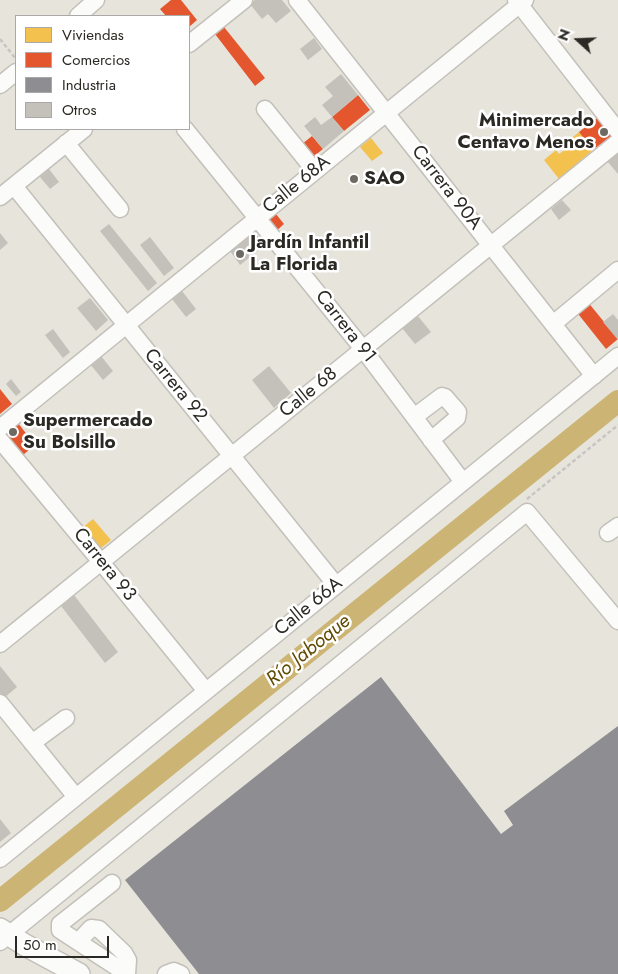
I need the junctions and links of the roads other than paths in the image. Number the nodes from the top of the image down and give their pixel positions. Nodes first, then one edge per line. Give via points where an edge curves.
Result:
1 (244, 0) edge
2 (297, 0) edge
3 (520, 2) edge
4 (95, 7) edge
5 (80, 15) edge
6 (190, 43) edge
7 (15, 73) edge
8 (0, 85) edge
9 (265, 109) dead end
10 (386, 113) junction
11 (83, 130) edge
12 (186, 130) edge
13 (618, 131) edge
14 (618, 142) edge
15 (66, 143) junction
16 (315, 171) junction
17 (14, 186) junction
18 (0, 197) edge
19 (120, 209) dead end
20 (257, 218) junction
21 (491, 245) junction
22 (618, 270) edge
23 (553, 324) junction
24 (126, 325) junction
25 (363, 349) junction
26 (618, 356) edge
27 (594, 376) junction
28 (414, 417) junction
29 (0, 428) edge
30 (0, 440) edge
31 (432, 440) junction
32 (232, 456) junction
33 (463, 482) junction
34 (101, 562) junction
35 (336, 585) junction
36 (618, 621) edge
37 (0, 644) edge
38 (206, 691) junction
39 (0, 703) edge
40 (66, 718) dead end
41 (32, 744) junction
42 (76, 797) junction
43 (0, 859) edge
44 (112, 883) dead end
45 (50, 902) junction
46 (65, 920) junction
47 (3, 936) edge
48 (78, 942) junction
49 (79, 974) edge
50 (127, 974) edge
51 (166, 974) edge
52 (181, 974) edge

1 - 6 street
2 - 10 street, Carrera 90A
3 - 10 street, Calle 68A
3 - 13 street
4 - 5 street
7 - 8 street
9 - 16 street
10 - 16 street, Calle 68A
10 - 21 street, Carrera 90A
11 - 15 street
12 - 20 street, Carrera 91
14 - 21 street, Calle 68
15 - 17 street
15 - 19 street
16 - 20 street, Calle 68A
17 - 18 street
17 - 24 street, Carrera 92
20 - 24 street, Calle 68A
20 - 25 street, Carrera 91
21 - 23 street, Carrera 90A
21 - 25 street, Calle 68
22 - 23 street
23 - 27 street, Carrera 90A
24 - 29 street, Calle 68A
24 - 32 street, Carrera 92
25 - 28 street, Carrera 91
25 - 32 street, Calle 68
26 - 27 street, Calle 66A
27 - 33 street, Calle 66A
28 - 31 street, Carrera 91
28 - 31 street via 442,396 458,412 457,418
30 - 34 street, Carrera 93
31 - 33 street, Carrera 91
32 - 34 street, Calle 68
32 - 35 street, Carrera 92
33 - 35 street, Calle 66A
34 - 37 street, Calle 68
34 - 38 street, Carrera 93
35 - 38 street, Calle 66A
36 - 45 street via 527,512
38 - 42 street, Calle 66A
39 - 41 street
40 - 41 street
41 - 42 street
42 - 43 street, Calle 66A
44 - 46 street
45 - 46 street
45 - 47 street
46 - 48 street via 60,924 60,930
47 - 49 main road
48 - 50 street
48 - 50 street via 91,928 99,929 124,953 128,960
51 - 52 street via 174,971

